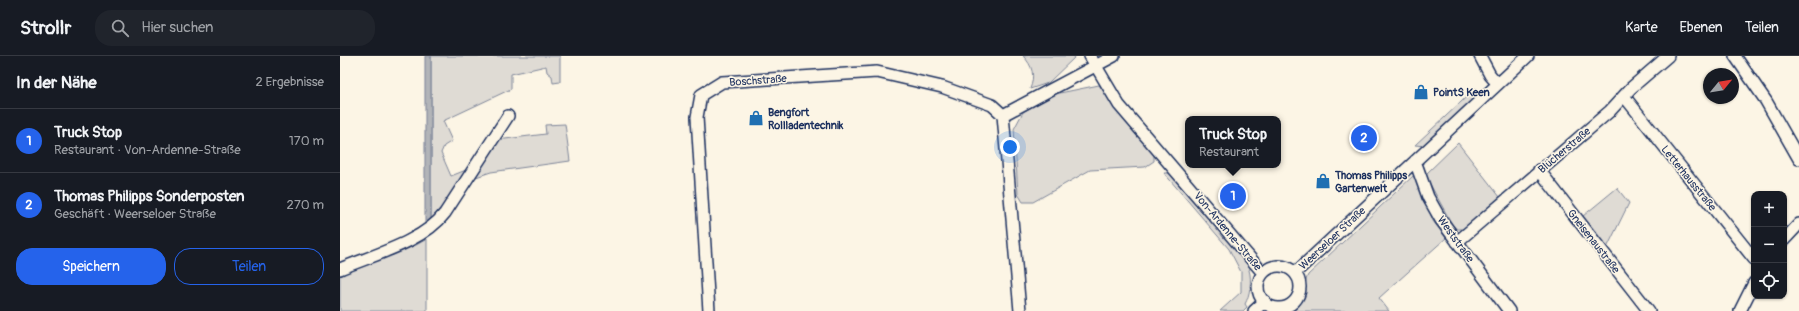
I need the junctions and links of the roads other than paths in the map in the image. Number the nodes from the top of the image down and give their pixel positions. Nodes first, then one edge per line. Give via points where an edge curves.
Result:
1 (1090, 56) edge
2 (1114, 56) edge
3 (1480, 56) edge
4 (1528, 56) edge
5 (1668, 56) edge
6 (1735, 56) edge
7 (1096, 67) junction
8 (1498, 84) junction
9 (1624, 96) junction
10 (1003, 115) junction
11 (508, 116) dead end
12 (1799, 159) edge
13 (1415, 161) junction
14 (1539, 170) junction
15 (1799, 224) edge
16 (1787, 237) edge
17 (1457, 242) junction
18 (1751, 255) edge
19 (340, 269) edge
20 (1263, 273) junction
21 (1295, 273) junction
22 (1751, 289) edge
23 (1264, 302) junction
24 (710, 311) edge
25 (1020, 311) edge
26 (1254, 311) edge
27 (1509, 311) edge
28 (1649, 311) edge
29 (1740, 311) edge

1 - 7 street, Von-Ardenne-Straße
2 - 7 street
3 - 8 street
4 - 8 street, Weerseloer Straße
5 - 9 street, Blücherstraße
6 - 12 street via 1766,101
7 - 10 street
7 - 20 street, Von-Ardenne-Straße via 1119,105
8 - 13 street, Weerseloer Straße
9 - 14 street, Blücherstraße via 1610,111
9 - 18 street, Letterhausstraße
10 - 24 street, Boschstraße via 992,105 949,90 878,72 722,82 701,95 697,117
10 - 25 street
11 - 19 street via 445,213 434,225 412,239
13 - 17 street, Weststraße via 1428,197
13 - 21 street, Weerseloer Straße
14 - 17 street, Blücherstraße
14 - 28 street, Gneisenaustraße
15 - 16 street
17 - 27 street, Weststraße
20 - 21 street via 1275,266 1282,266
20 - 23 street via 1258,284
21 - 23 street via 1300,291 1294,302 1276,307
22 - 29 street
23 - 26 street

